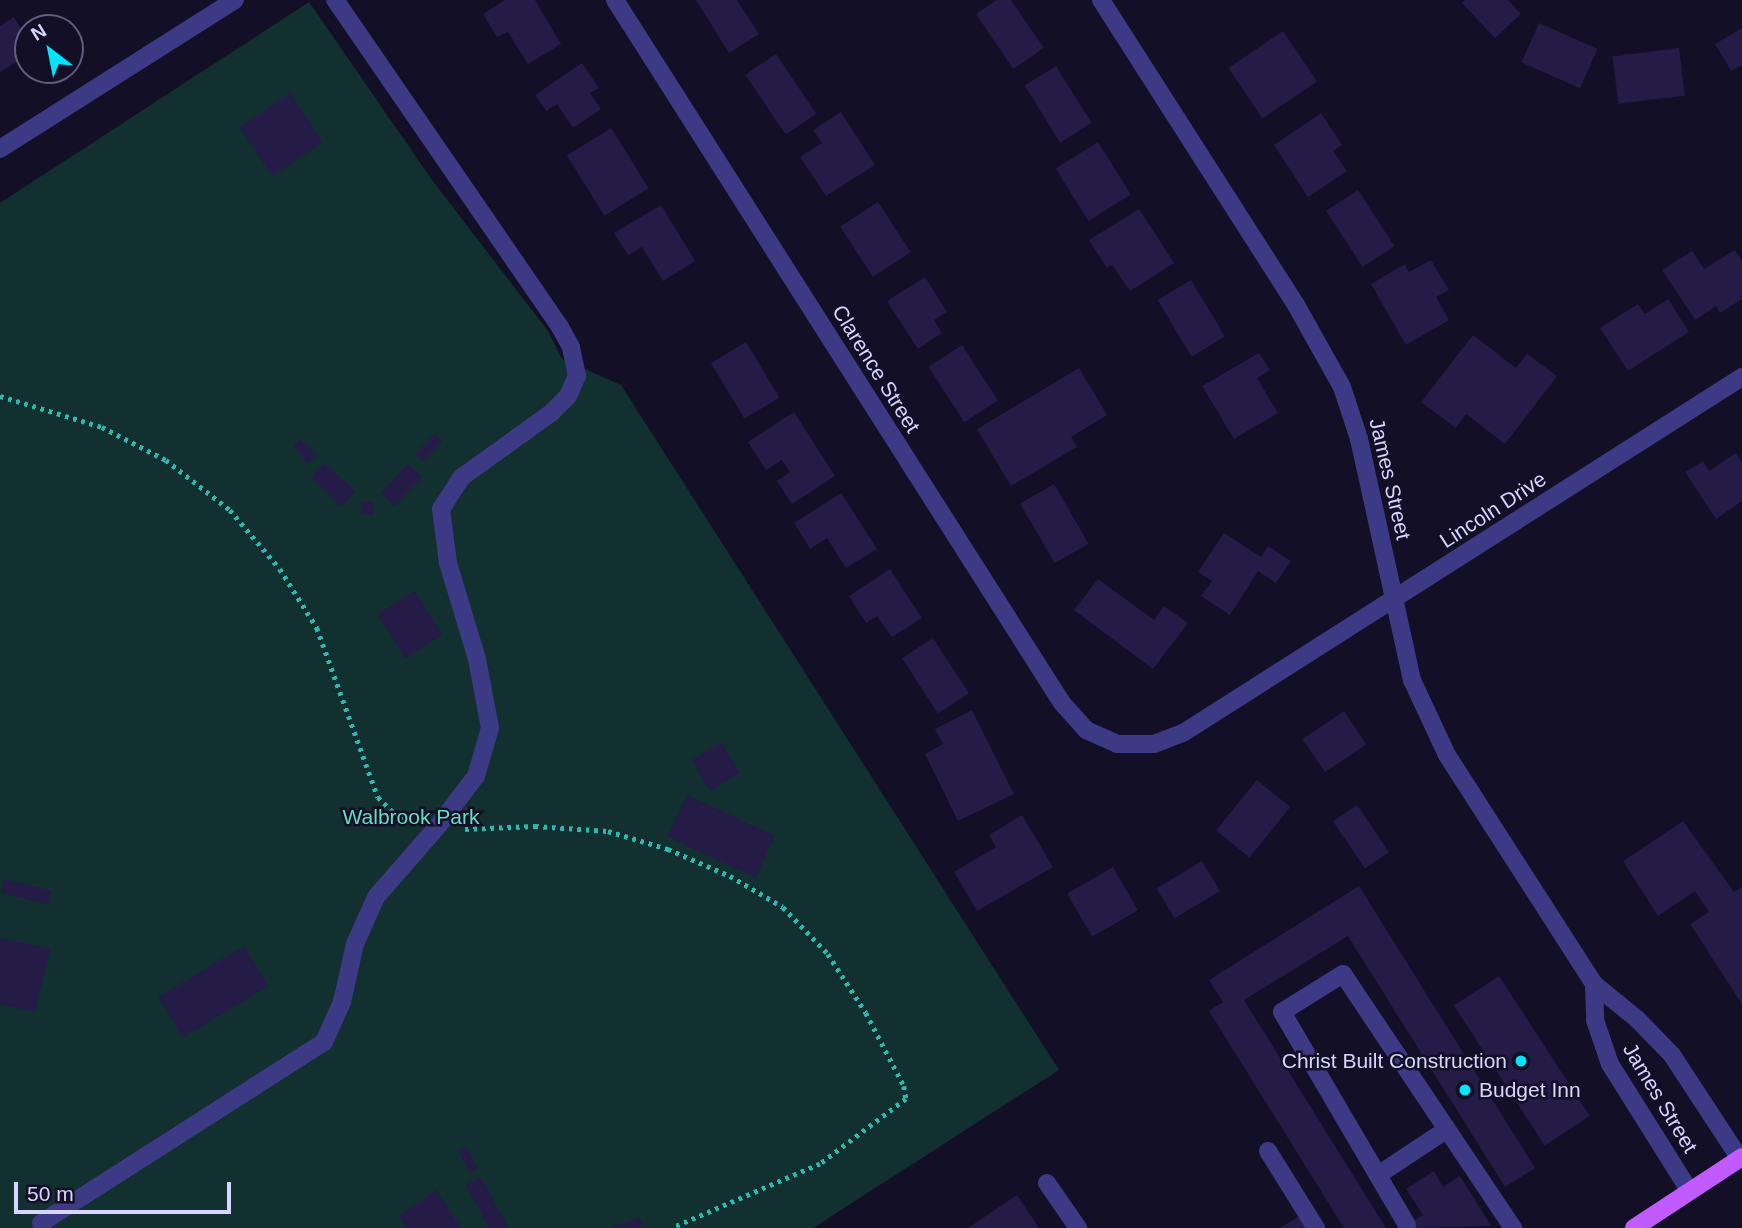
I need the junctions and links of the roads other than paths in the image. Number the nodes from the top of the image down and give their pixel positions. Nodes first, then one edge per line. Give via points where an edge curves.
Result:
1 (235, 0) edge
2 (335, 0) edge
3 (615, 0) edge
4 (1101, 0) edge
5 (0, 149) edge
6 (1742, 377) edge
7 (1393, 601) junction
8 (1117, 744) joint
9 (1594, 984) junction
10 (1446, 1130) junction
11 (1268, 1151) dead end
12 (1741, 1158) edge
13 (1378, 1175) junction
14 (1048, 1183) dead end
15 (1689, 1190) junction
16 (41, 1223) dead end
17 (1407, 1225) dead end
18 (1509, 1227) edge
19 (1078, 1228) edge
20 (1317, 1228) edge
21 (1634, 1228) edge

1 - 5 street
2 - 16 street via 560,327 571,347 577,376 568,397 462,477 440,509 448,563 477,659 490,728 475,776 376,897 355,944 342,1002 324,1042
3 - 8 street, Clarence Street via 1062,703 1086,730
4 - 7 street, James Street via 1296,305 1342,387 1359,439
6 - 7 street, Lincoln Drive
7 - 8 street, Lincoln Drive via 1183,733 1154,744
7 - 9 street, James Street via 1412,680 1434,731
9 - 12 street, James Street via 1672,1055
9 - 15 street, James Street via 1595,1020 1610,1064
10 - 13 street
10 - 13 street via 1343,974 1282,1012
10 - 18 street
11 - 20 street
12 - 15 main road
13 - 17 street
14 - 19 street
15 - 21 main road

